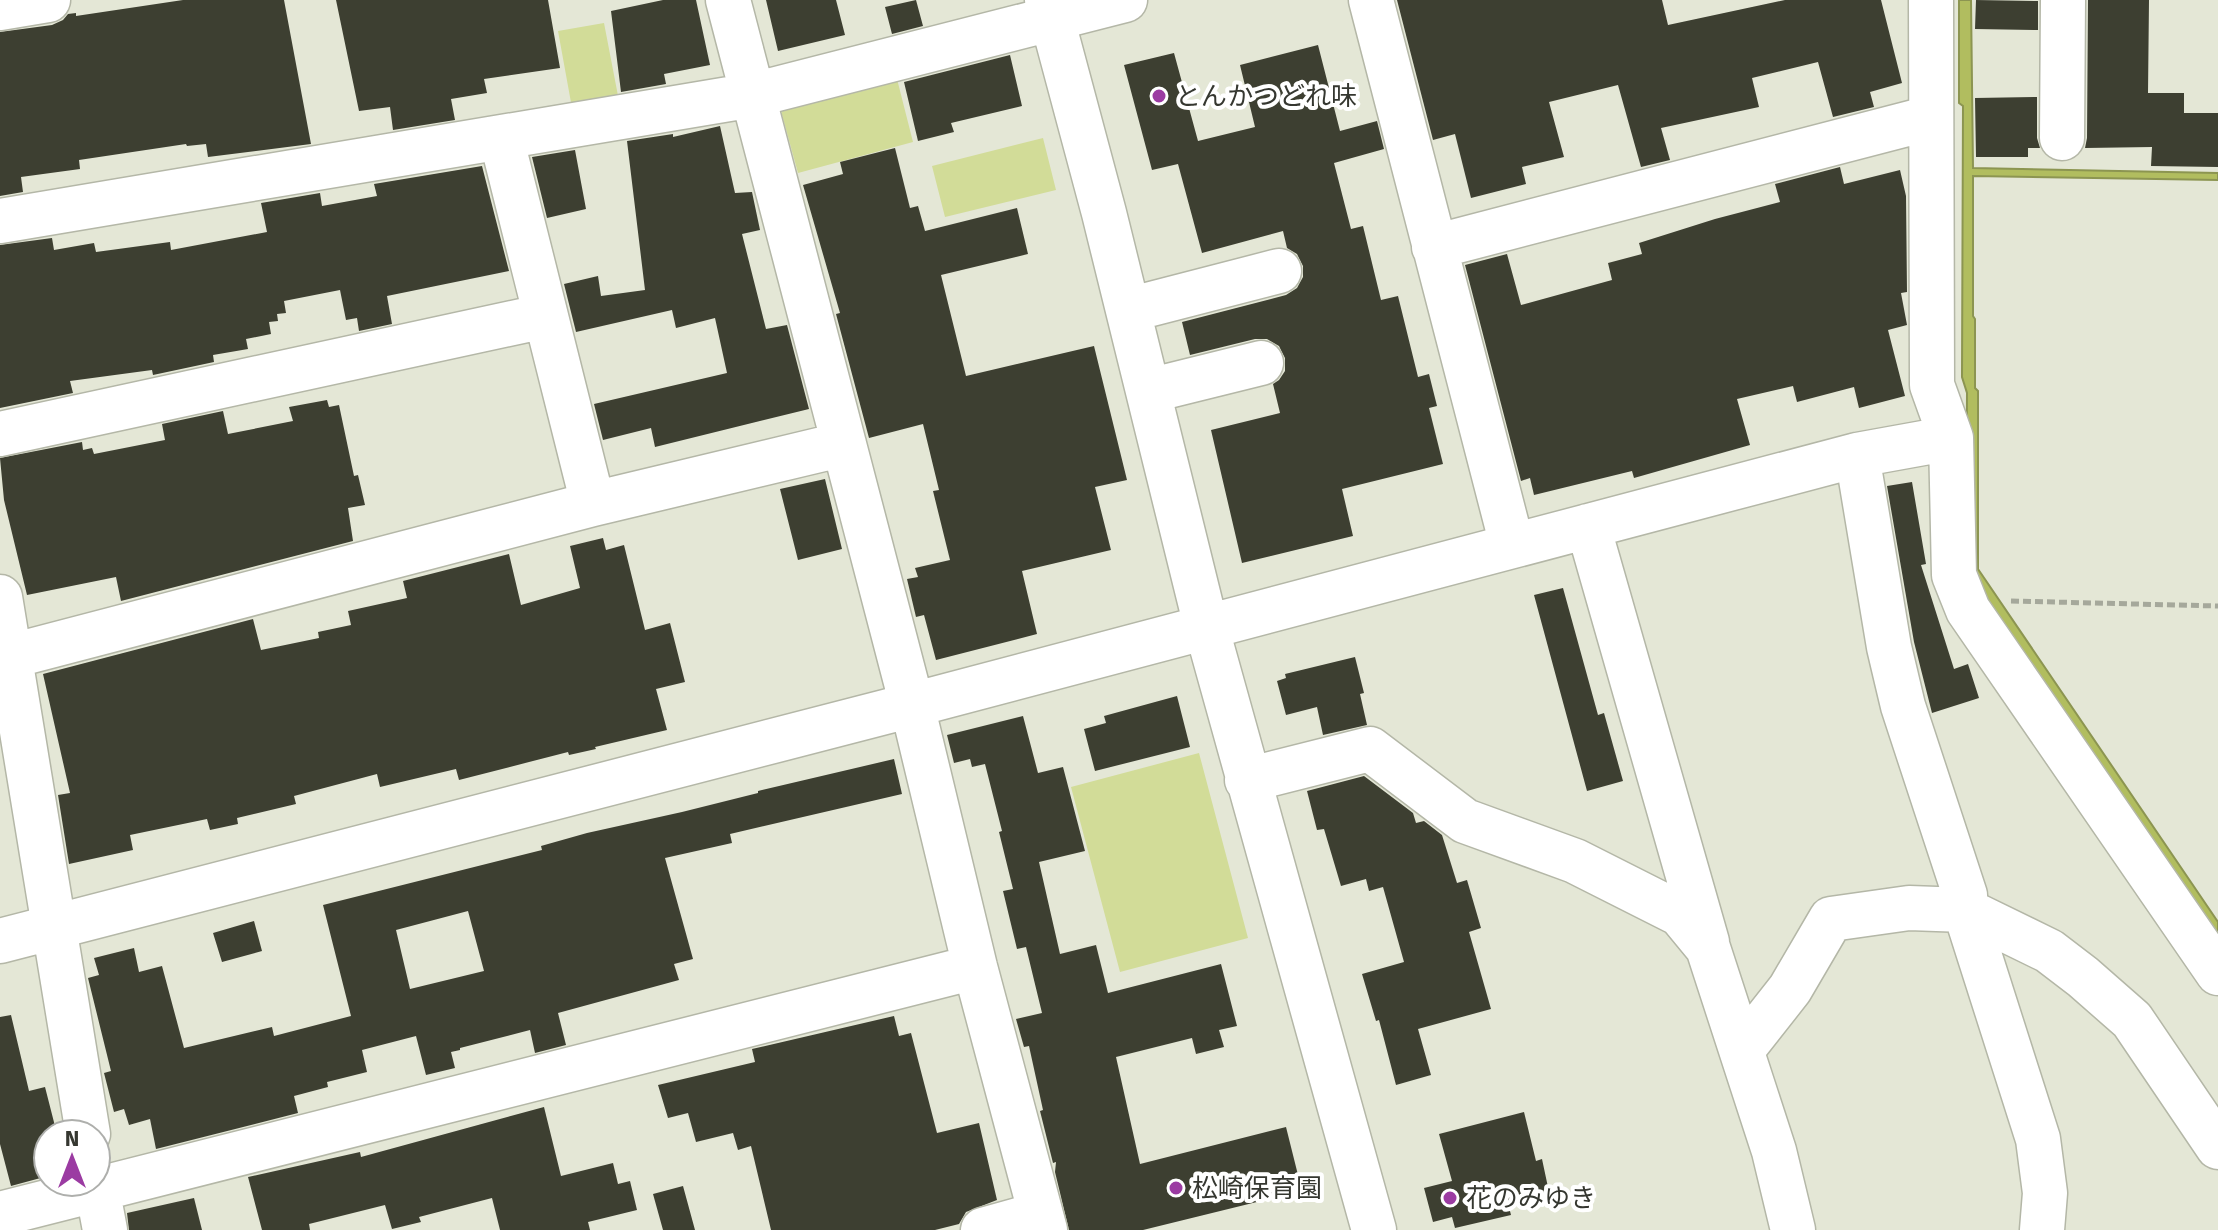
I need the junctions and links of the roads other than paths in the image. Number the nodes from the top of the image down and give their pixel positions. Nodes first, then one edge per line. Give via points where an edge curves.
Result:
1 (48, 0) edge
2 (728, 0) edge
3 (1125, 0) edge
4 (1371, 0) edge
5 (1931, 0) edge
6 (2063, 0) edge
7 (0, 8) edge
8 (1049, 10) edge
9 (753, 95) junction
10 (1930, 118) junction
11 (501, 137) junction
12 (2062, 138) dead end
13 (0, 221) edge
14 (1434, 247) junction
15 (1279, 271) dead end
16 (1128, 310) junction
17 (545, 316) junction
18 (1261, 363) dead end
19 (1148, 391) junction
20 (0, 434) edge
21 (1951, 438) junction
22 (844, 444) junction
23 (1857, 455) junction
24 (593, 504) junction
25 (1588, 526) junction
26 (1512, 545) junction
27 (0, 597) edge
28 (1206, 626) junction
29 (5, 658) edge
30 (912, 705) junction
31 (1247, 780) junction
32 (1965, 910) junction
33 (53, 927) junction
34 (0, 941) edge
35 (1708, 948) junction
36 (975, 967) junction
37 (2218, 973) edge
38 (1742, 1050) junction
39 (85, 1118) edge
40 (2218, 1147) edge
41 (112, 1181) edge
42 (53, 1198) edge
43 (99, 1198) edge
44 (0, 1214) edge
45 (1042, 1222) edge
46 (105, 1230) edge
47 (983, 1230) edge
48 (1374, 1230) edge
49 (1793, 1230) edge
50 (2042, 1230) edge

1 - 7 street
2 - 9 street
3 - 8 street
4 - 14 street
5 - 10 street
6 - 12 street
8 - 9 street
8 - 16 street
9 - 11 street
9 - 22 street
10 - 14 street
10 - 21 street via 1932,385
11 - 13 street
11 - 17 street
14 - 26 street
15 - 16 street
16 - 19 street
17 - 20 street
17 - 24 street
18 - 19 street
19 - 28 street
21 - 23 street
21 - 37 street via 1954,575 1968,610
22 - 24 street
22 - 30 street
23 - 25 street
23 - 32 street via 1903,706 1965,895
24 - 29 street
25 - 26 street
25 - 35 street
26 - 28 street
27 - 29 street
28 - 30 street
28 - 31 street
29 - 33 street
30 - 33 street
30 - 36 street
31 - 35 street via 1370,749 1465,821 1575,861 1680,914
31 - 48 street
32 - 38 street via 1909,908 1831,919 1790,989
32 - 40 street via 2049,951 2132,1020
32 - 50 street via 2038,1139 2045,1193
33 - 34 street
33 - 39 street
35 - 38 street
36 - 41 street
36 - 45 street
38 - 49 street
42 - 44 street
43 - 46 street
45 - 47 street

